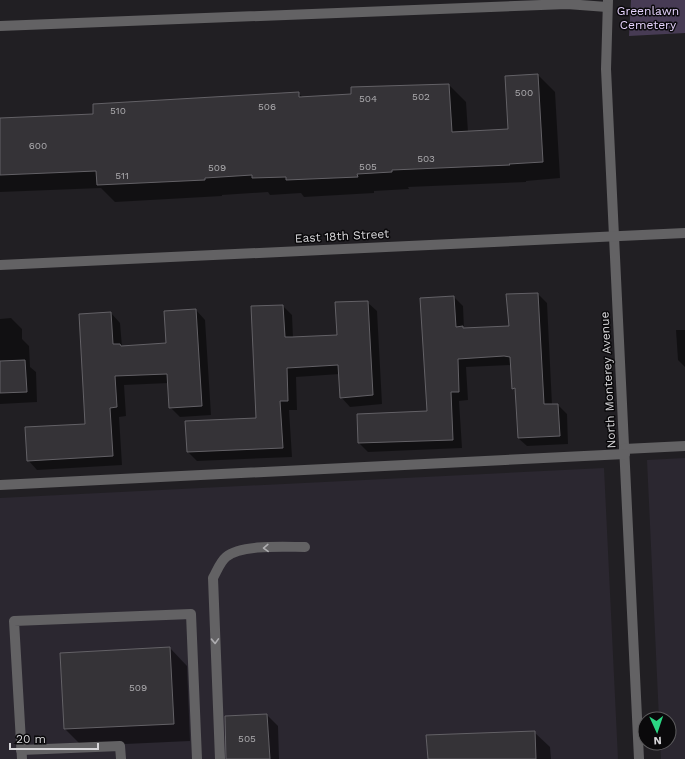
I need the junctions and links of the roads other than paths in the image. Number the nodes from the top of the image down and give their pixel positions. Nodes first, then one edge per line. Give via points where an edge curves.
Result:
1 (608, 3) edge
2 (0, 26) edge
3 (685, 233) edge
4 (613, 237) junction
5 (0, 265) edge
6 (685, 446) edge
7 (624, 452) junction
8 (0, 485) edge
9 (305, 547) dead end
10 (21, 755) edge
11 (121, 759) edge
12 (197, 759) edge
13 (220, 759) edge
14 (639, 759) edge

1 - 2 street
1 - 4 street, North Monterey Avenue via 606,69
3 - 4 street, East 18th Street
4 - 5 street, East 18th Street
4 - 7 street, North Monterey Avenue
6 - 7 street
7 - 8 street
7 - 14 street, North Monterey Avenue
9 -> 13 street via 246,548 237,551 226,557 213,578
10 - 11 street via 120,746
10 - 12 street via 14,621 191,614

